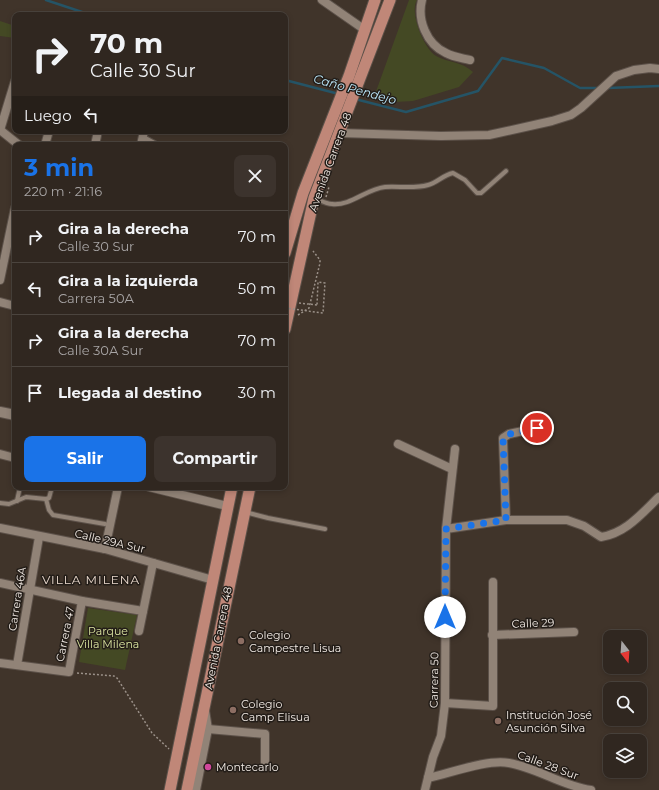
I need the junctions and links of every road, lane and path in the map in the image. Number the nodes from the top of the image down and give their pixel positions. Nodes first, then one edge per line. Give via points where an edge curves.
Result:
1 (322, 0) edge
2 (375, 0) edge
3 (390, 0) edge
4 (422, 0) edge
5 (364, 30) junction
6 (470, 60) dead end
7 (659, 69) edge
8 (12, 91) edge
9 (341, 129) junction
10 (0, 130) edge
11 (15, 142) edge
12 (506, 171) dead end
13 (329, 187) dead end
14 (319, 200) junction
15 (12, 222) edge
16 (288, 243) edge
17 (311, 249) dead end
18 (0, 280) edge
19 (0, 302) edge
20 (12, 305) edge
21 (288, 305) edge
22 (310, 305) junction
23 (296, 316) dead end
24 (0, 412) edge
25 (12, 414) edge
26 (537, 428) dead end
27 (398, 444) dead end
28 (455, 449) dead end
29 (0, 454) edge
30 (12, 457) edge
31 (452, 469) junction
32 (19, 490) edge
33 (51, 490) edge
34 (117, 490) edge
35 (161, 490) edge
36 (231, 490) edge
37 (249, 490) edge
38 (659, 497) edge
39 (46, 499) junction
40 (17, 501) junction
41 (0, 503) edge
42 (227, 506) junction
43 (244, 512) junction
44 (506, 520) junction
45 (104, 524) dead end
46 (0, 528) edge
47 (325, 529) dead end
48 (446, 529) junction
49 (38, 537) junction
50 (105, 549) junction
51 (153, 563) junction
52 (213, 580) junction
53 (493, 582) dead end
54 (0, 583) edge
55 (29, 588) junction
56 (82, 600) junction
57 (143, 611) junction
58 (139, 631) dead end
59 (574, 632) dead end
60 (492, 635) junction
61 (0, 663) edge
62 (17, 665) junction
63 (69, 672) junction
64 (445, 703) junction
65 (204, 707) junction
66 (208, 729) junction
67 (176, 762) junction
68 (265, 766) dead end
69 (428, 778) junction
70 (170, 790) edge
71 (187, 790) edge
72 (196, 790) edge
73 (425, 790) edge
74 (591, 790) edge

1 - 5 street
2 - 5 main road, Avenida Carrera 48
3 - 9 main road, Avenida Carrera 48
4 - 6 street via 421,21 432,42 444,53
5 - 16 main road, Avenida Carrera 48 via 303,192
7 - 9 street via 624,72 610,80 571,115 489,135 440,136
8 - 10 street
9 - 14 main road, Avenida Carrera 48
10 - 11 street
12 - 14 lane via 481,193 477,193 465,180 453,173 445,175 431,185 384,187 370,190 339,204
13 - 14 path
14 - 21 main road, Avenida Carrera 48
15 - 18 street
17 - 22 path via 320,263
19 - 20 street
21 - 22 path
21 - 22 path, bridge via 323,313 325,283 318,282 317,306
22 - 23 path
24 - 25 street
26 - 44 street via 503,438
27 - 31 street
28 - 31 street, Carrera 50
29 - 30 street
31 - 48 street, Carrera 50
32 - 40 lane
33 - 39 lane via 49,498
34 - 50 street
35 - 42 street
36 - 42 main road, Avenida Carrera 48
37 - 43 main road, Avenida Carrera 48
38 - 44 street via 632,523 614,535 601,537 584,526 567,520
39 - 40 lane via 26,497
39 - 45 lane via 53,515
40 - 41 lane via 9,504
42 - 52 main road, Avenida Carrera 48
43 - 47 lane
43 - 65 main road, Avenida Carrera 48
44 - 48 street
46 - 49 street, Calle 29A Sur
48 - 64 street, Carrera 50
49 - 50 street, Calle 29A Sur
49 - 55 street, Carrera 46A
50 - 51 street, Calle 29A Sur
51 - 52 street, Calle 29A Sur
51 - 57 street
52 - 67 main road, Avenida Carrera 48
53 - 60 street
54 - 55 street
55 - 56 street
55 - 62 street, Carrera 46A
56 - 57 street
56 - 63 street, Carrera 47
57 - 58 street
59 - 60 street, Calle 29
60 - 64 street via 493,706
61 - 62 street
62 - 63 street
63 - 67 path via 117,678 152,732 171,751
64 - 69 street, Carrera 50 via 442,736
65 - 66 street
65 - 71 main road, Avenida Carrera 48
66 - 68 street via 265,734
66 - 72 street
67 - 70 main road, Avenida Carrera 48
69 - 73 street, Carrera 50
69 - 74 street, Calle 28 Sur via 495,762 509,763 578,788

